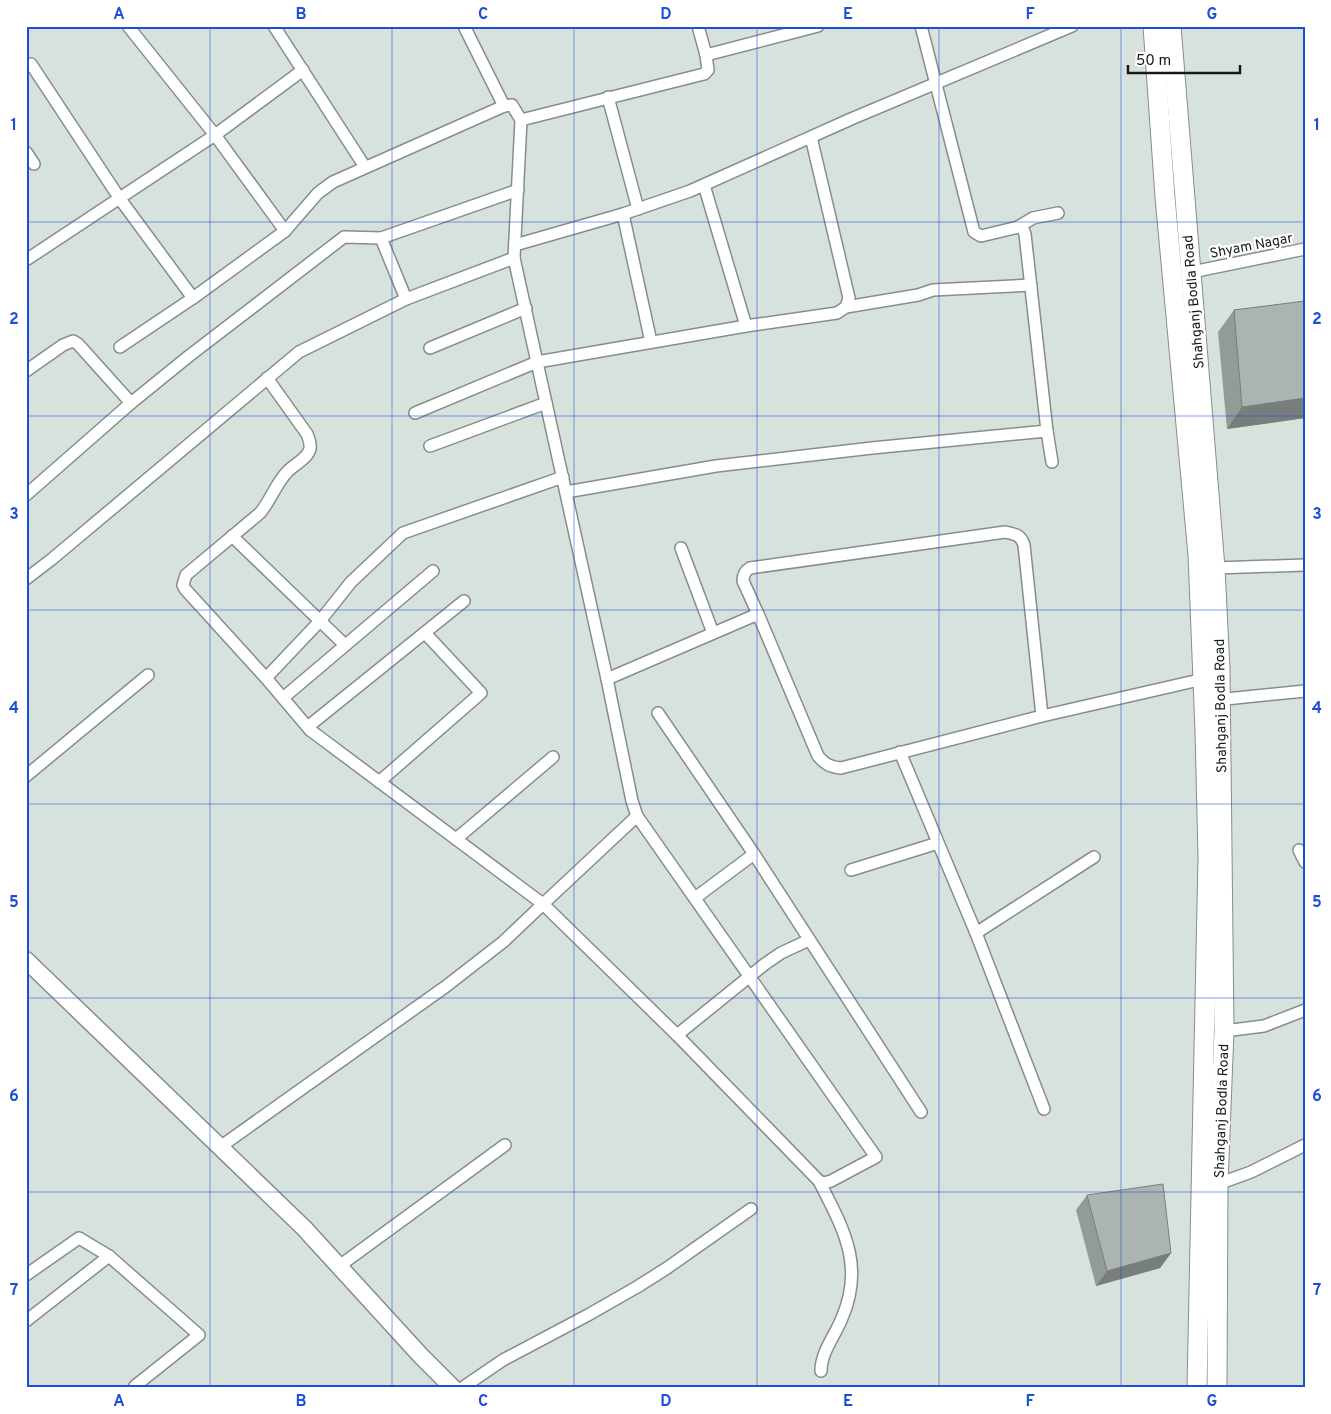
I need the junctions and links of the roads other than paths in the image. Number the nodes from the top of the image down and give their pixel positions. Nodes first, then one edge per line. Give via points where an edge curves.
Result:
1 (128, 26) edge
2 (274, 26) edge
3 (464, 26) edge
4 (698, 26) edge
5 (818, 26) edge
6 (921, 26) edge
7 (1072, 26) edge
8 (1153, 26) edge
9 (1172, 26) edge
10 (706, 55) junction
11 (31, 64) dead end
12 (303, 70) junction
13 (936, 83) junction
14 (608, 97) junction
15 (504, 106) junction
16 (521, 120) junction
17 (215, 136) junction
18 (811, 137) junction
19 (26, 152) edge
20 (34, 164) dead end
21 (365, 167) junction
22 (704, 185) junction
23 (518, 190) junction
24 (120, 199) junction
25 (638, 210) junction
26 (1058, 213) dead end
27 (623, 214) junction
28 (1018, 227) junction
29 (285, 231) junction
30 (381, 238) junction
31 (515, 245) junction
32 (1305, 249) edge
33 (514, 258) junction
34 (26, 260) edge
35 (1181, 274) junction
36 (1031, 285) junction
37 (193, 298) junction
38 (406, 299) junction
39 (846, 307) junction
40 (526, 308) junction
41 (746, 326) junction
42 (651, 342) junction
43 (120, 347) dead end
44 (430, 348) dead end
45 (537, 362) junction
46 (26, 371) edge
47 (267, 378) junction
48 (131, 403) junction
49 (546, 403) junction
50 (414, 414) dead end
51 (1047, 431) junction
52 (430, 446) dead end
53 (1052, 462) dead end
54 (563, 476) junction
55 (566, 492) junction
56 (26, 495) edge
57 (1204, 531) junction
58 (232, 536) junction
59 (681, 548) dead end
60 (1305, 564) edge
61 (1215, 568) junction
62 (433, 571) dead end
63 (26, 578) edge
64 (464, 601) dead end
65 (758, 614) junction
66 (320, 621) junction
67 (425, 633) junction
68 (713, 633) junction
69 (345, 646) junction
70 (148, 675) dead end
71 (266, 678) junction
72 (1212, 678) junction
73 (607, 679) junction
74 (1305, 691) edge
75 (283, 698) junction
76 (1212, 700) junction
77 (658, 713) dead end
78 (1042, 716) junction
79 (310, 730) junction
80 (900, 752) junction
81 (553, 757) dead end
82 (26, 776) edge
83 (379, 782) junction
84 (637, 816) junction
85 (456, 839) junction
86 (938, 843) junction
87 (1299, 850) dead end
88 (754, 854) junction
89 (1094, 857) dead end
90 (1305, 862) edge
91 (851, 870) dead end
92 (695, 898) junction
93 (543, 904) junction
94 (976, 933) junction
95 (809, 940) junction
96 (26, 960) edge
97 (750, 976) junction
98 (1305, 1010) edge
99 (1224, 1031) junction
100 (676, 1034) junction
101 (1044, 1109) dead end
102 (921, 1112) dead end
103 (505, 1145) dead end
104 (1305, 1145) edge
105 (220, 1147) junction
106 (819, 1181) junction
107 (1218, 1184) junction
108 (751, 1209) dead end
109 (109, 1256) junction
110 (338, 1267) junction
111 (26, 1275) edge
112 (26, 1321) edge
113 (821, 1371) dead end
114 (134, 1387) edge
115 (452, 1388) edge
116 (462, 1388) edge
117 (1197, 1388) edge
118 (1217, 1388) edge

1 - 17 street
2 - 12 street
3 - 15 street
4 - 10 street
5 - 10 street
6 - 13 street
7 - 13 street
8 - 35 main road
9 - 35 main road, Shahganj Bodla Road
10 - 14 street via 708,67 704,74
11 - 24 street
12 - 17 street
12 - 21 street
13 - 18 street
13 - 28 street via 974,232 981,236
14 - 16 street
14 - 25 street
15 - 16 street via 512,105
15 - 21 street
16 - 23 street
17 - 24 street
17 - 29 street
18 - 22 street
18 - 39 street via 850,298
19 - 20 street
21 - 29 street via 325,187
22 - 25 street
22 - 41 street
23 - 30 street
23 - 31 street
24 - 34 street
24 - 37 street
25 - 27 street
26 - 28 street via 1033,218
27 - 31 street
27 - 42 street
28 - 36 street via 1025,234
29 - 37 street
30 - 38 street
30 - 48 street via 344,238
31 - 33 street
32 - 35 street, Shyam Nagar
33 - 38 street
33 - 40 street
35 - 57 main road
36 - 39 street via 941,289
36 - 51 street
37 - 43 street
38 - 47 street via 299,352
39 - 41 street via 836,313
40 - 44 street
40 - 45 street
41 - 42 street
42 - 45 street
45 - 49 street
45 - 50 street
46 - 48 street via 62,345 73,341
47 - 58 street via 307,434 310,450 285,474 260,513
47 - 63 street
48 - 56 street
49 - 52 street
49 - 54 street
51 - 53 street
51 - 55 street via 716,466
54 - 55 street
54 - 66 street via 403,533 351,582
55 - 73 street
57 - 61 main road, Shahganj Bodla Road
57 - 72 main road
58 - 66 street
58 - 71 street via 186,575 183,585
59 - 68 street
60 - 61 street
61 - 72 main road, Shahganj Bodla Road
62 - 69 street
64 - 67 street
65 - 68 street
65 - 78 street via 743,581 750,568 1005,532 1016,534 1024,545
65 - 80 street via 818,756 825,764 841,768
66 - 69 street
66 - 71 street
67 - 79 street via 310,724
67 - 83 street via 481,693
68 - 73 street
69 - 75 street
70 - 82 street
71 - 75 street
72 - 76 main road
72 - 78 street
73 - 84 street
74 - 76 street
75 - 79 street
76 - 99 main road, Shahganj Bodla Road
76 - 117 main road
77 - 88 street
78 - 80 street
79 - 83 street
80 - 86 street
81 - 85 street
83 - 85 street
84 - 92 street
84 - 93 street
85 - 93 street
86 - 91 street
86 - 94 street
87 - 90 street
88 - 92 street
88 - 95 street
89 - 94 street
92 - 97 street
93 - 100 street
93 - 105 street via 503,942 445,987
94 - 101 street
95 - 97 street via 773,959
95 - 102 street
96 - 105 main road
97 - 100 street
97 - 106 street via 876,1157 832,1181
98 - 99 street via 1264,1026
99 - 107 main road, Shahganj Bodla Road
100 - 106 street
103 - 110 street
104 - 107 street via 1251,1172
105 - 110 main road via 304,1228
106 - 113 street via 846,1235 853,1274 848,1304 822,1359
107 - 118 main road, Shahganj Bodla Road
108 - 116 street via 644,1282 502,1360
109 - 111 street via 79,1238
109 - 112 street
109 - 114 street via 199,1335
110 - 115 main road

